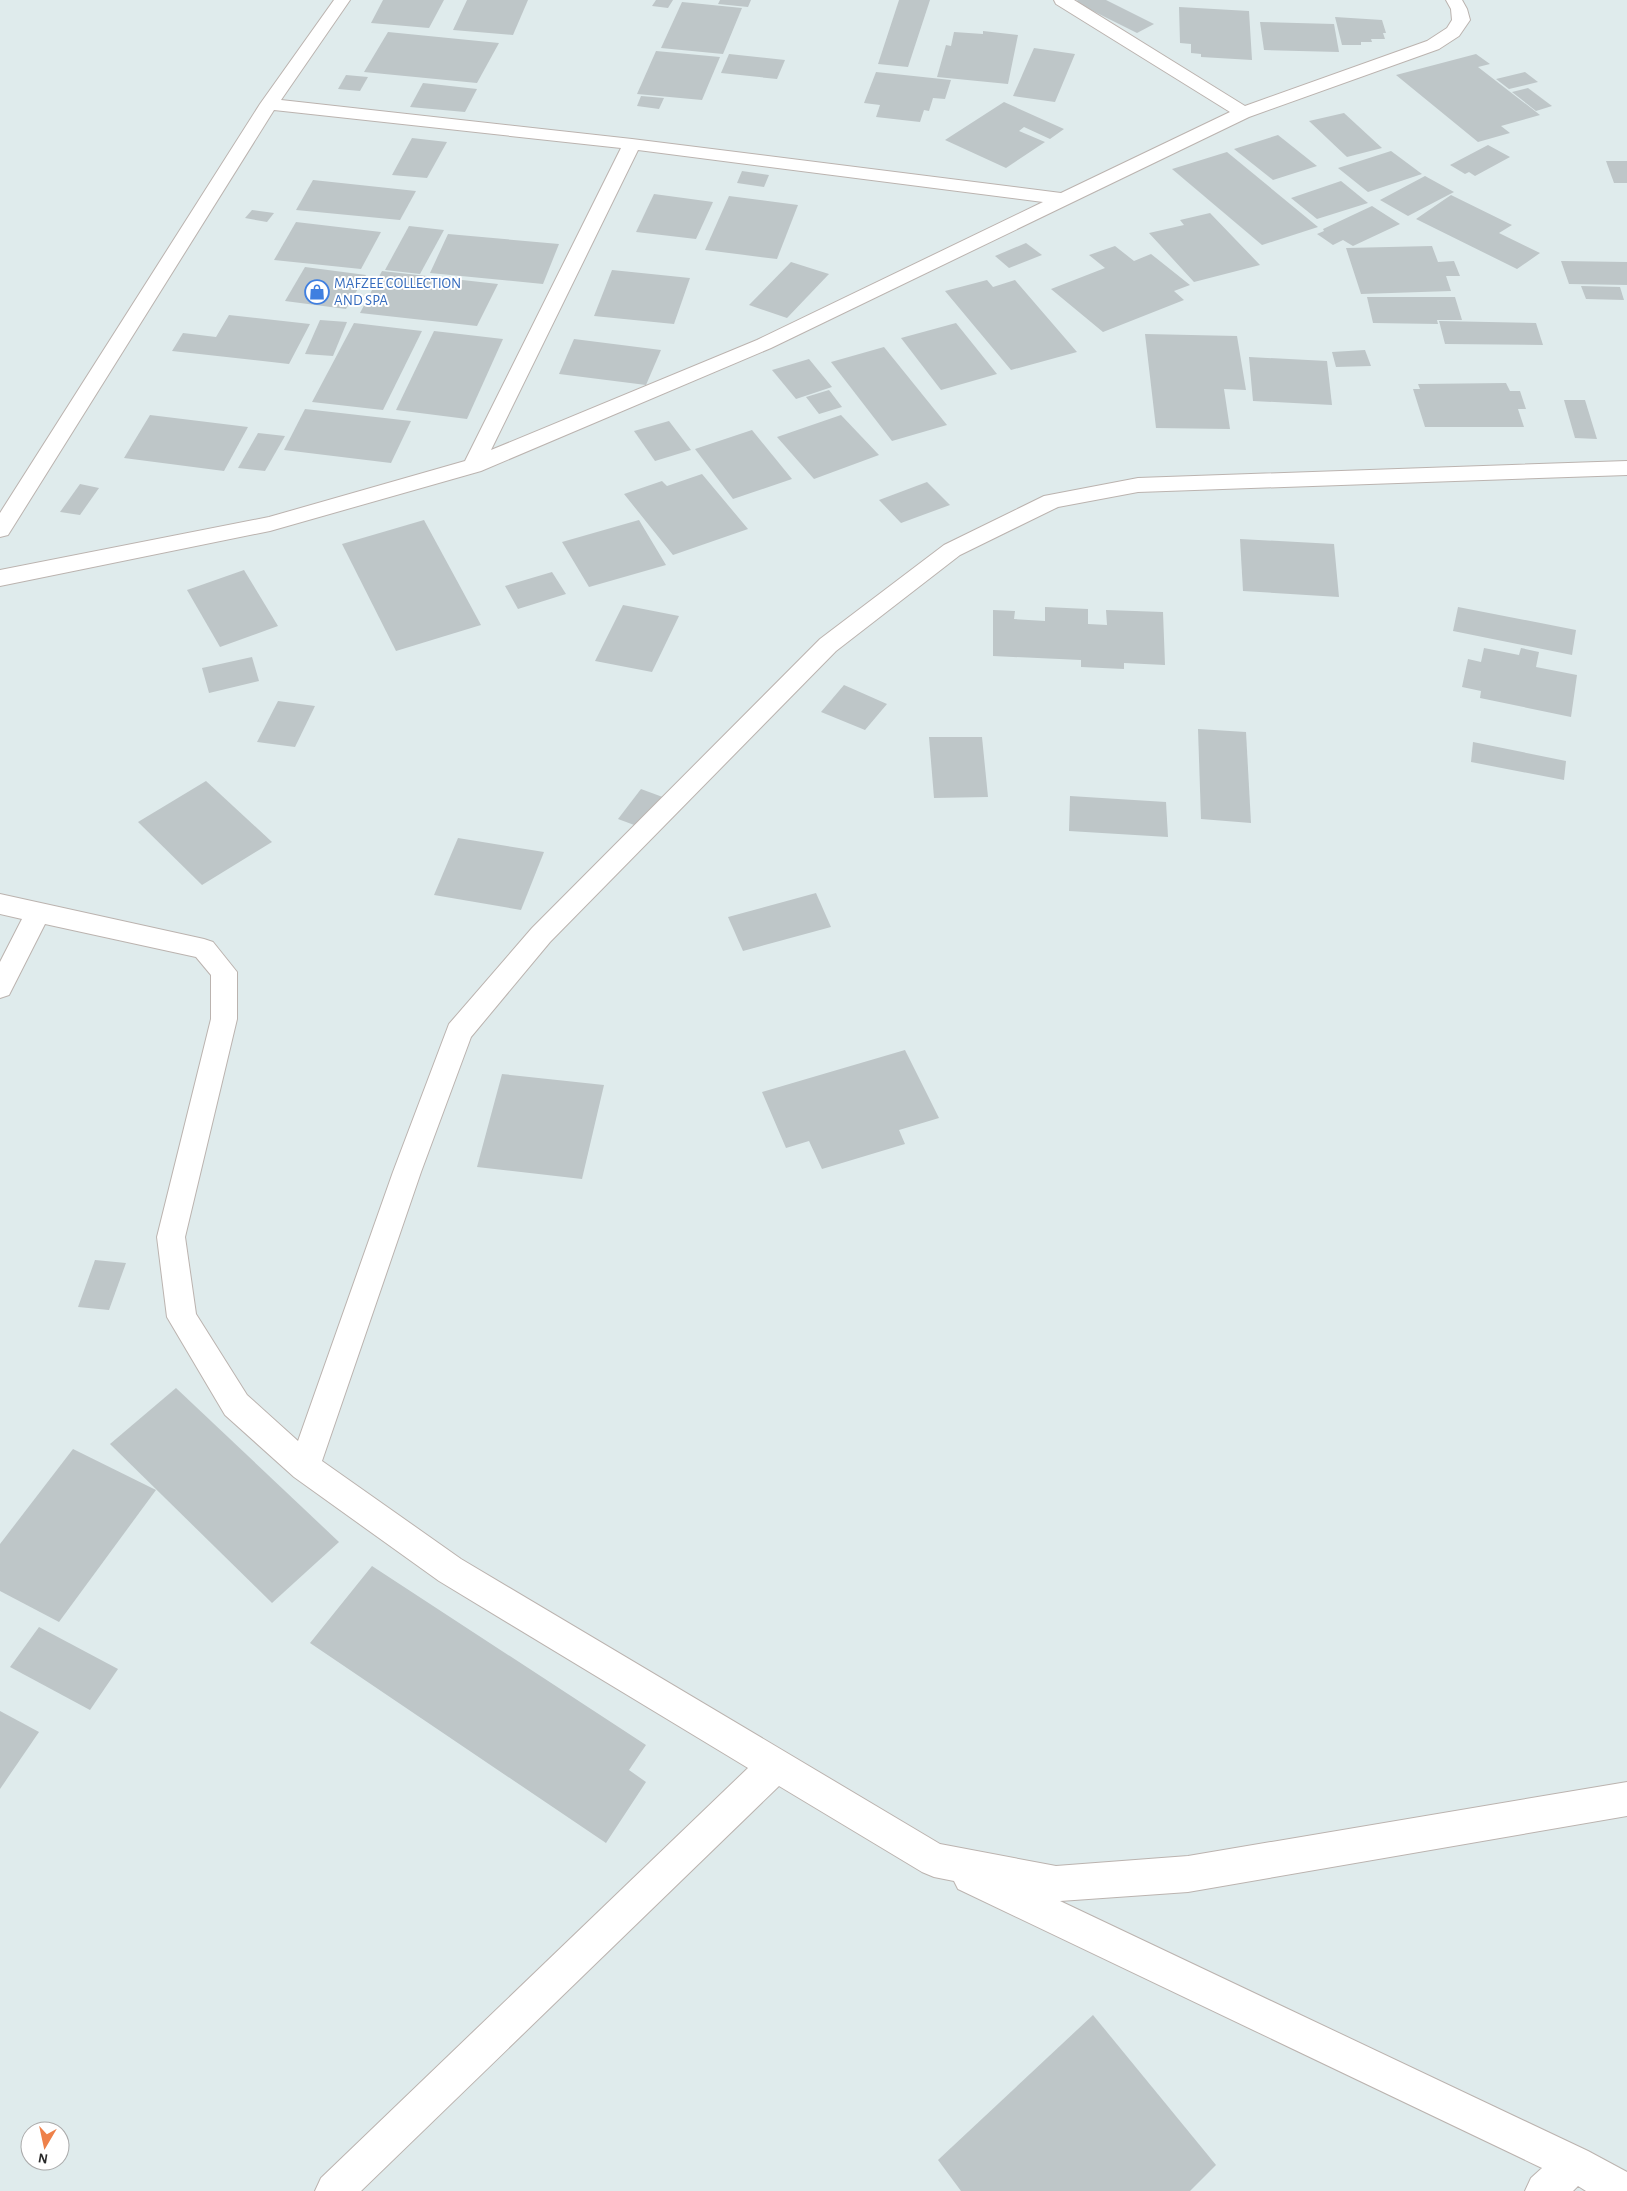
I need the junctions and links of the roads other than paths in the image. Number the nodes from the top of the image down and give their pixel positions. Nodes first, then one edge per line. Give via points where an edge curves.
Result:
1 (342, 0) edge
2 (1062, 0) edge
3 (1454, 0) edge
4 (269, 104) junction
5 (1243, 113) junction
6 (632, 144) junction
7 (1061, 199) junction
8 (473, 466) junction
9 (1627, 468) edge
10 (0, 530) edge
11 (0, 578) edge
12 (0, 904) edge
13 (38, 912) junction
14 (0, 988) edge
15 (305, 1467) junction
16 (775, 1766) junction
17 (1627, 1799) edge
18 (934, 1860) junction
19 (1575, 2164) junction
20 (334, 2191) edge
21 (1544, 2191) edge
22 (1624, 2191) edge

1 - 4 street
2 - 5 street
3 - 5 street via 1461,20 1452,32 1433,45
4 - 6 street
4 - 10 street
5 - 7 street
6 - 7 street
6 - 8 street
7 - 8 street via 764,344
8 - 11 street via 270,524
9 - 15 street via 1138,485 1052,501 952,550 828,646 541,935 459,1032
12 - 13 street
13 - 14 street
13 - 15 street via 204,949 224,972 224,1019 171,1237 182,1317 236,1405
15 - 16 street via 450,1570
16 - 18 street
16 - 20 street
17 - 18 street via 1188,1874 1056,1884
18 - 19 street
19 - 21 street
19 - 22 street

